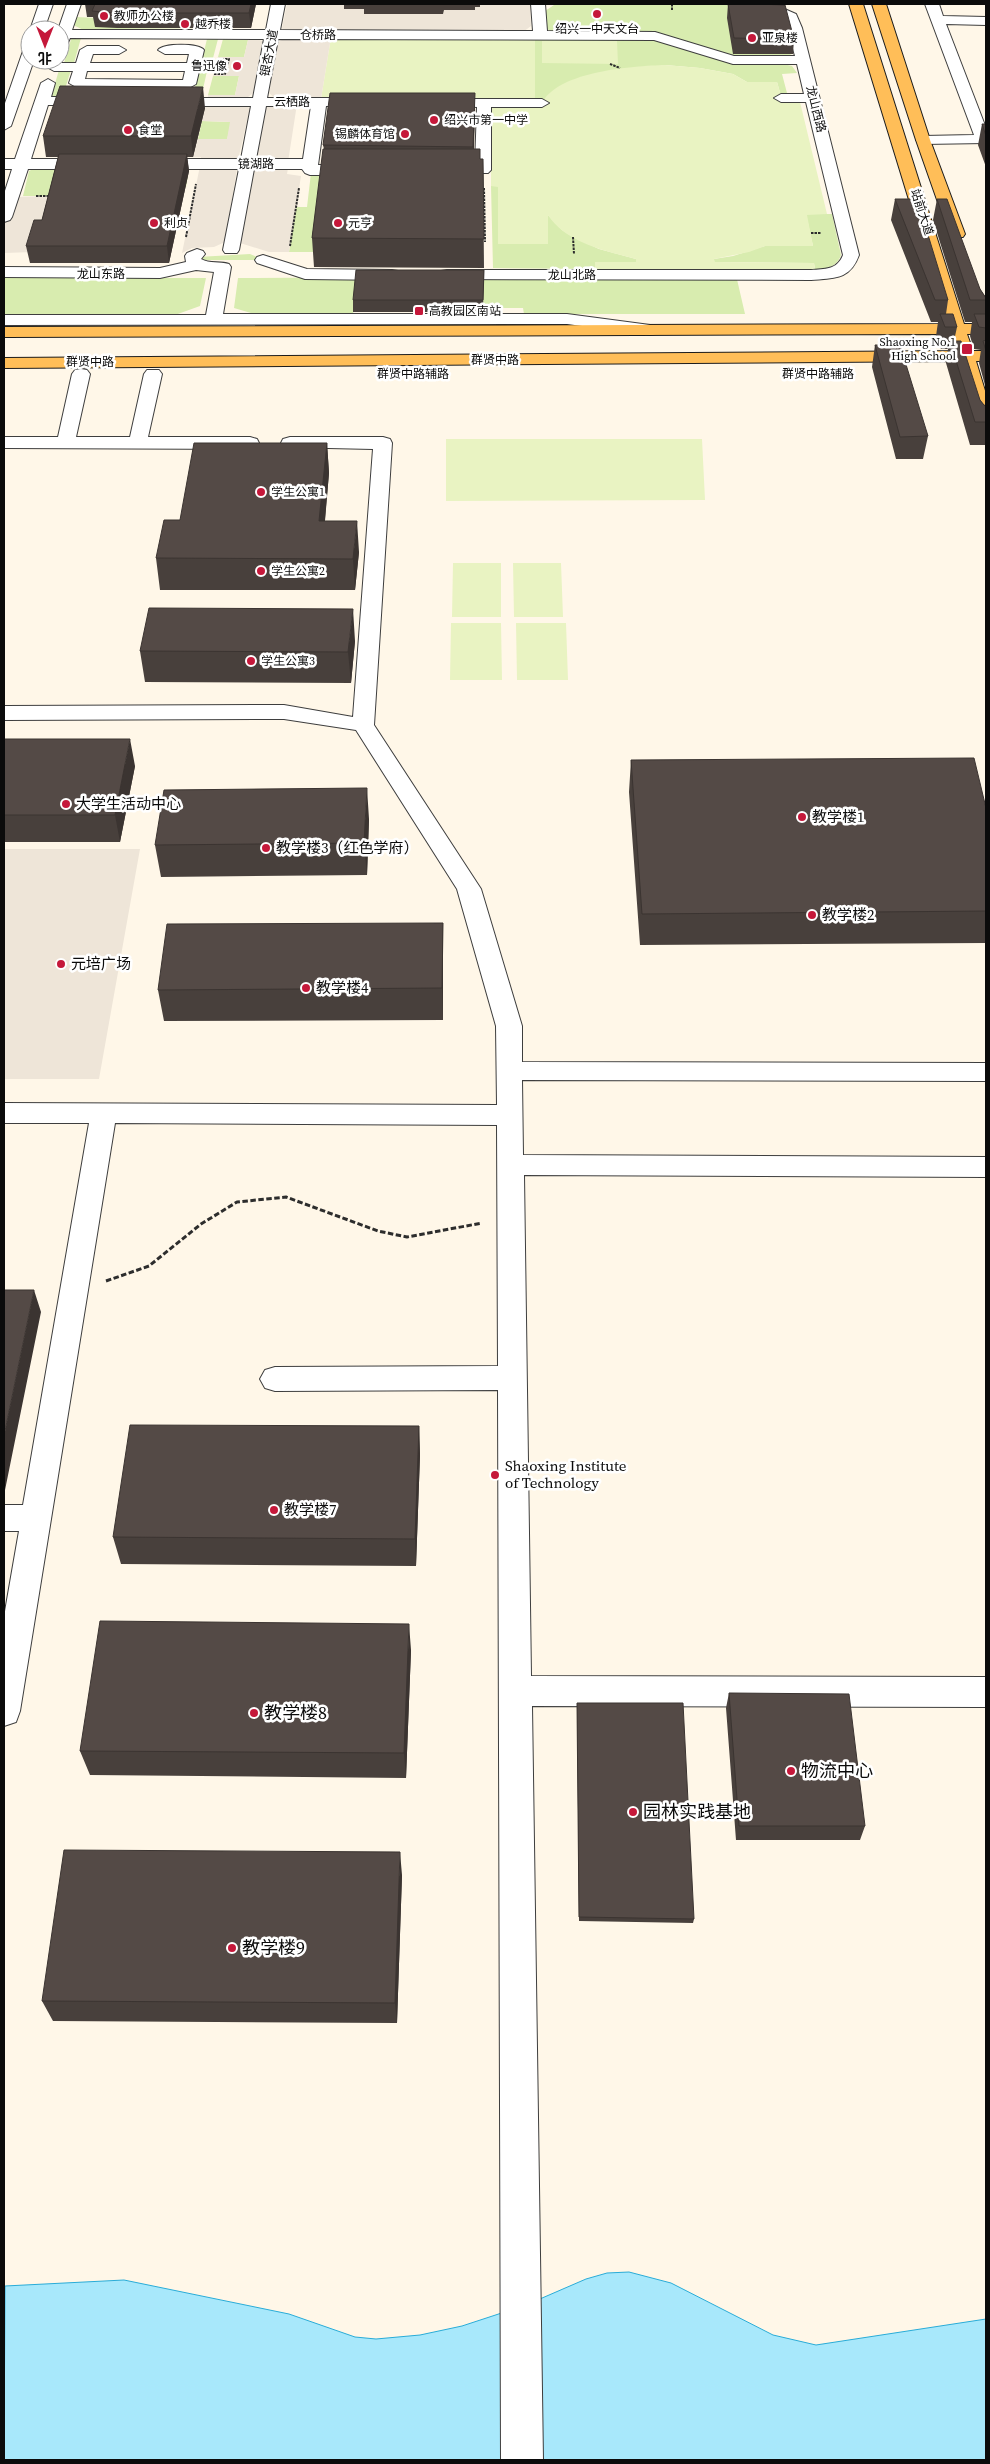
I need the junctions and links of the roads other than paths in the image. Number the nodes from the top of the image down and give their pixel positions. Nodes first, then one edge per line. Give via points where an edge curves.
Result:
1 (46, 4) edge
2 (74, 4) edge
3 (278, 4) edge
4 (538, 4) edge
5 (763, 4) edge
6 (856, 4) edge
7 (879, 4) edge
8 (932, 4) edge
9 (40, 20) edge
10 (69, 20) edge
11 (938, 20) junction
12 (986, 21) edge
13 (273, 35) junction
14 (540, 35) junction
15 (70, 40) edge
16 (133, 50) dead end
17 (151, 50) dead end
18 (803, 60) junction
19 (70, 65) edge
20 (81, 67) junction
21 (23, 70) edge
22 (53, 70) edge
23 (781, 98) dead end
24 (814, 98) junction
25 (43, 101) junction
26 (110, 102) edge
27 (149, 102) edge
28 (260, 102) junction
29 (319, 102) junction
30 (387, 102) edge
31 (455, 103) edge
32 (484, 103) junction
33 (542, 103) dead end
34 (4, 126) edge
35 (985, 139) edge
36 (923, 140) junction
37 (4, 164) edge
38 (22, 164) junction
39 (134, 164) edge
40 (247, 164) junction
41 (310, 164) junction
42 (108, 168) edge
43 (368, 170) edge
44 (435, 170) edge
45 (4, 217) edge
46 (846, 233) joint
47 (962, 245) edge
48 (231, 250) junction
49 (198, 264) junction
50 (252, 264) junction
51 (223, 267) junction
52 (4, 272) edge
53 (409, 275) edge
54 (428, 275) edge
55 (4, 320) edge
56 (213, 320) junction
57 (986, 329) edge
58 (654, 330) junction
59 (959, 330) junction
60 (4, 332) edge
61 (967, 356) junction
62 (986, 356) edge
63 (4, 363) edge
64 (4, 374) edge
65 (81, 374) junction
66 (153, 374) junction
67 (832, 374) dead end
68 (952, 374) edge
69 (972, 374) junction
70 (986, 422) edge
71 (4, 443) edge
72 (66, 443) junction
73 (138, 443) junction
74 (4, 713) edge
75 (362, 725) junction
76 (509, 1071) junction
77 (986, 1072) edge
78 (4, 1113) edge
79 (104, 1113) junction
80 (509, 1115) junction
81 (509, 1165) junction
82 (986, 1167) edge
83 (512, 1378) junction
84 (275, 1379) dead end
85 (4, 1518) edge
86 (36, 1518) junction
87 (514, 1691) junction
88 (986, 1692) edge
89 (4, 1711) edge
90 (522, 2460) edge

1 - 9 street
2 - 10 street
3 - 13 street, 银杏大道
4 - 14 street
5 - 18 street, 龙山西路 via 791,17
6 - 59 main road, 站前大道
7 - 36 main road, 站前大道
8 - 11 street
11 - 12 street
11 - 35 street
13 - 14 street, 仓桥路
13 - 15 street, 仓桥路
13 - 28 street, 银杏大道
14 - 18 street, 仓桥路 via 655,36 733,60
16 - 20 street via 87,50
17 - 20 street via 197,50 194,67
18 - 24 street, 龙山西路
19 - 20 street
21 - 34 street
22 - 25 street
23 - 24 street
24 - 46 street, 龙山西路
25 - 26 street
25 - 38 street
27 - 28 street, 云栖路
28 - 29 street, 云栖路
28 - 40 street, 银杏大道
29 - 30 street, 云栖路
29 - 41 street
31 - 32 street
32 - 33 street
32 - 44 street via 484,170
35 - 36 street
36 - 47 main road, 站前大道
37 - 38 street
38 - 42 street via 59,164 87,172
38 - 45 street
39 - 40 street, 镜湖路
40 - 41 street, 镜湖路
40 - 48 street, 银杏大道
41 - 43 street, 镜湖路 via 310,170
46 - 54 street, 龙山北路 via 851,255 847,266 836,273 488,267
48 - 49 street via 205,251 193,256 193,261
48 - 50 street via 246,250 262,256
49 - 51 street
49 - 52 street, 龙山东路 via 160,273
50 - 51 street
50 - 53 street via 305,274
51 - 56 street
55 - 56 street
56 - 58 street via 567,319
57 - 59 main road, 群贤中路
58 - 59 main road, 群贤中路
58 - 60 main road, 群贤中路
59 - 61 main road, 站前大道
61 - 62 main road, 群贤中路
61 - 63 main road, 群贤中路
61 - 69 main road, 站前大道
64 - 65 main road, 群贤中路辅路
65 - 66 main road, 群贤中路辅路
65 - 72 street
66 - 67 main road, 群贤中路辅路
66 - 73 street
68 - 69 main road
69 - 70 main road, 站前大道
71 - 72 street
72 - 73 street
73 - 75 street via 383,444
74 - 75 street via 284,712
75 - 76 street via 469,889 509,1026
76 - 77 street
76 - 80 street
78 - 79 street
79 - 80 street
79 - 86 street
80 - 81 street
81 - 82 street
81 - 83 street
83 - 84 street
83 - 87 street
85 - 86 street
86 - 89 street
87 - 88 street
87 - 90 street

